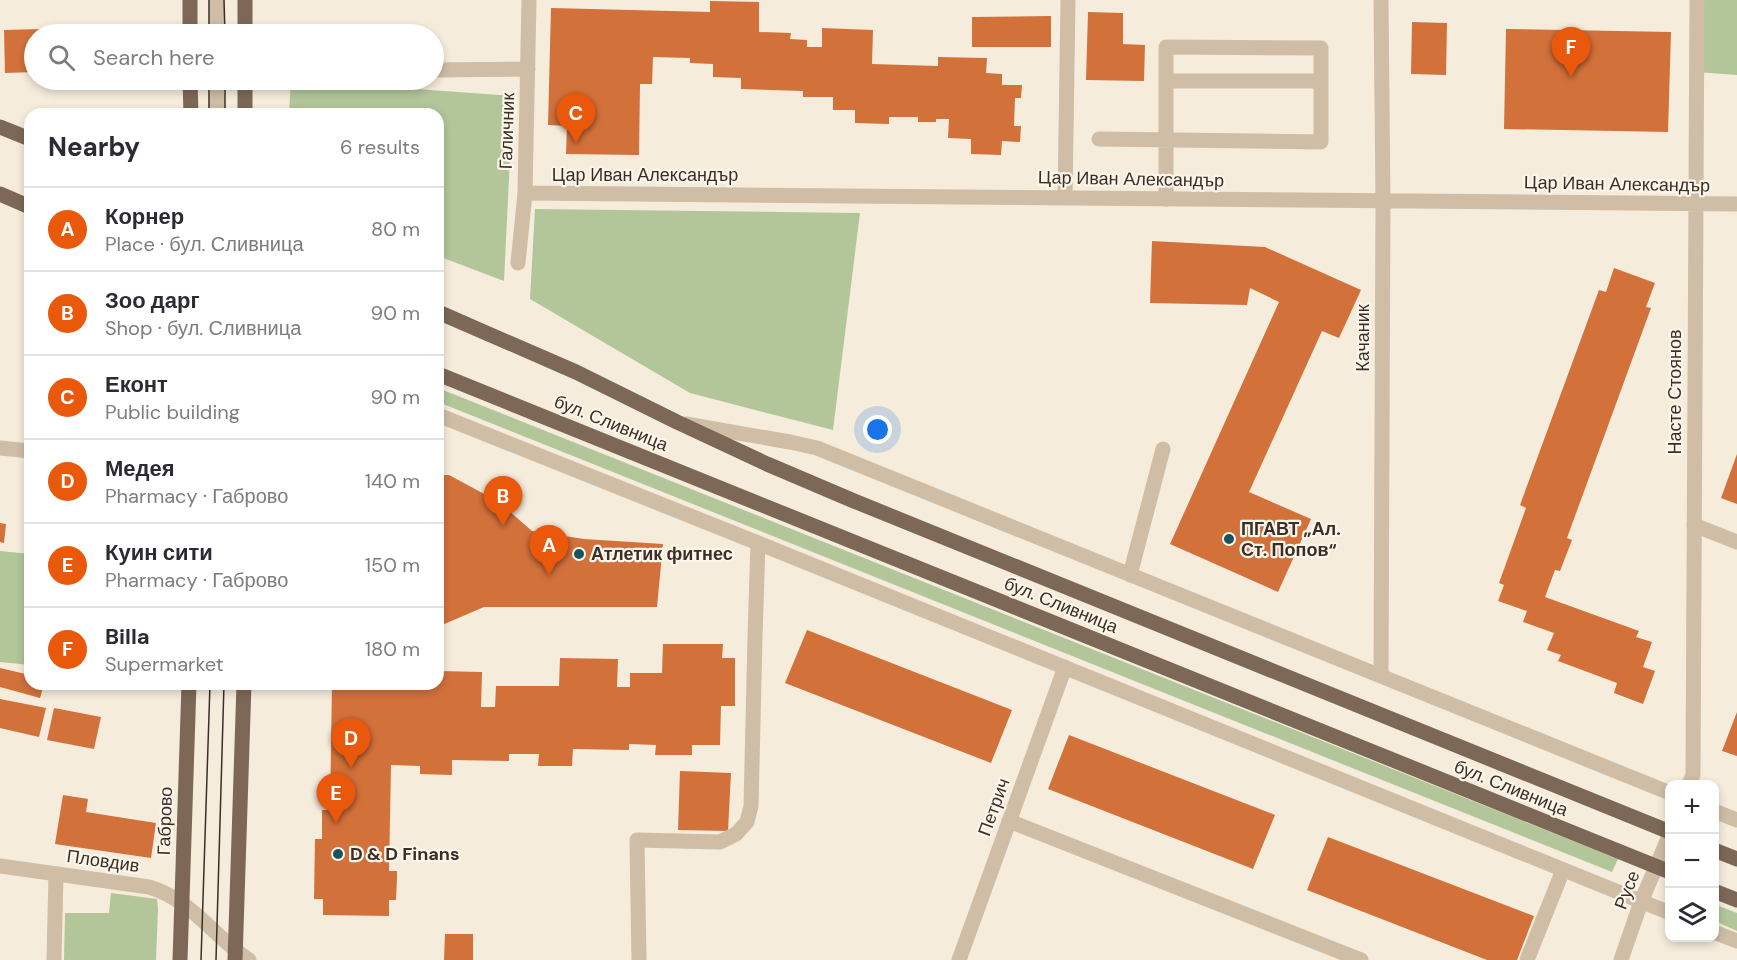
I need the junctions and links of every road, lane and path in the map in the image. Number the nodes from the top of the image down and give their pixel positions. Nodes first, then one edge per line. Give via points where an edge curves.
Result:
1 (190, 0) edge
2 (217, 0) edge
3 (245, 0) edge
4 (529, 0) edge
5 (1068, 0) edge
6 (1382, 0) edge
7 (1696, 0) edge
8 (190, 24) edge
9 (217, 24) edge
10 (245, 24) edge
11 (528, 69) junction
12 (444, 70) edge
13 (1166, 81) junction
14 (1321, 81) junction
15 (190, 90) edge
16 (217, 90) edge
17 (245, 90) edge
18 (190, 108) edge
19 (217, 108) edge
20 (245, 108) edge
21 (0, 127) edge
22 (24, 137) edge
23 (1099, 140) dead end
24 (1166, 140) junction
25 (525, 193) junction
26 (0, 194) edge
27 (1065, 198) junction
28 (1166, 199) junction
29 (1383, 201) junction
30 (24, 204) edge
31 (1695, 204) junction
32 (1737, 204) edge
33 (518, 263) dead end
34 (444, 315) edge
35 (444, 376) edge
36 (444, 418) edge
37 (677, 422) junction
38 (0, 448) edge
39 (1163, 449) dead end
40 (24, 451) edge
41 (1694, 525) junction
42 (1737, 542) edge
43 (758, 543) junction
44 (1130, 575) junction
45 (1065, 667) junction
46 (1381, 676) junction
47 (189, 690) edge
48 (244, 690) edge
49 (1691, 780) edge
50 (1665, 791) edge
51 (1719, 813) edge
52 (1737, 819) edge
53 (1009, 821) junction
54 (1665, 831) edge
55 (1670, 834) edge
56 (1719, 852) edge
57 (1737, 859) edge
58 (0, 866) edge
59 (1563, 870) junction
60 (1663, 870) edge
61 (56, 874) junction
62 (1719, 893) edge
63 (1737, 900) edge
64 (1641, 902) junction
65 (183, 903) junction
66 (1665, 912) edge
67 (1719, 934) edge
68 (1737, 941) edge
69 (240, 957) edge
70 (54, 960) edge
71 (180, 960) edge
72 (639, 960) edge
73 (959, 960) edge
74 (1361, 960) edge
75 (1527, 960) edge
76 (1621, 960) edge

1 - 8 main road
2 - 9 street
3 - 10 main road
4 - 11 street, Галичник
5 - 27 street
6 - 29 street, Качаник
7 - 31 street, Насте Стоянов
11 - 12 street
11 - 25 street, Галичник
13 - 14 street
13 - 14 street via 1166,47 1321,48
13 - 24 street
14 - 24 street via 1321,141
15 - 18 main road
16 - 19 street
17 - 20 main road
21 - 22 main road
23 - 24 street
24 - 28 street
25 - 27 street, Цар Иван Александър
25 - 33 street, Галичник
26 - 30 main road
27 - 28 street, Цар Иван Александър
28 - 29 street, Цар Иван Александър
29 - 31 street, Цар Иван Александър
29 - 46 street, Качаник
31 - 32 street, Цар Иван Александър
31 - 41 street, Насте Стоянов
34 - 37 main road, бул. Сливница via 576,372
35 - 60 main road, бул. Сливница
36 - 43 street
37 - 44 street, бул. Сливница via 817,448
37 - 54 main road, бул. Сливница via 854,501
38 - 40 street
39 - 44 street
41 - 42 street
41 - 49 street, Насте Стоянов
43 - 45 street
43 - 72 street via 751,806 747,822 736,834 720,842 637,840
44 - 46 street, бул. Сливница
45 - 53 street, Петрич
45 - 59 street
46 - 50 street, бул. Сливница
47 - 65 main road, Габрово
48 - 69 main road
51 - 52 street
53 - 73 street, Петрич
53 - 74 street
55 - 60 street, Русе
56 - 57 main road
58 - 61 street, Пловдив
59 - 64 street
59 - 75 street
60 - 64 street, Русе
61 - 65 street, Пловдив via 149,887
61 - 70 street
62 - 63 main road
64 - 66 street
64 - 76 street, Русе
65 - 69 street, Пловдив
65 - 71 main road, Габрово
67 - 68 street

